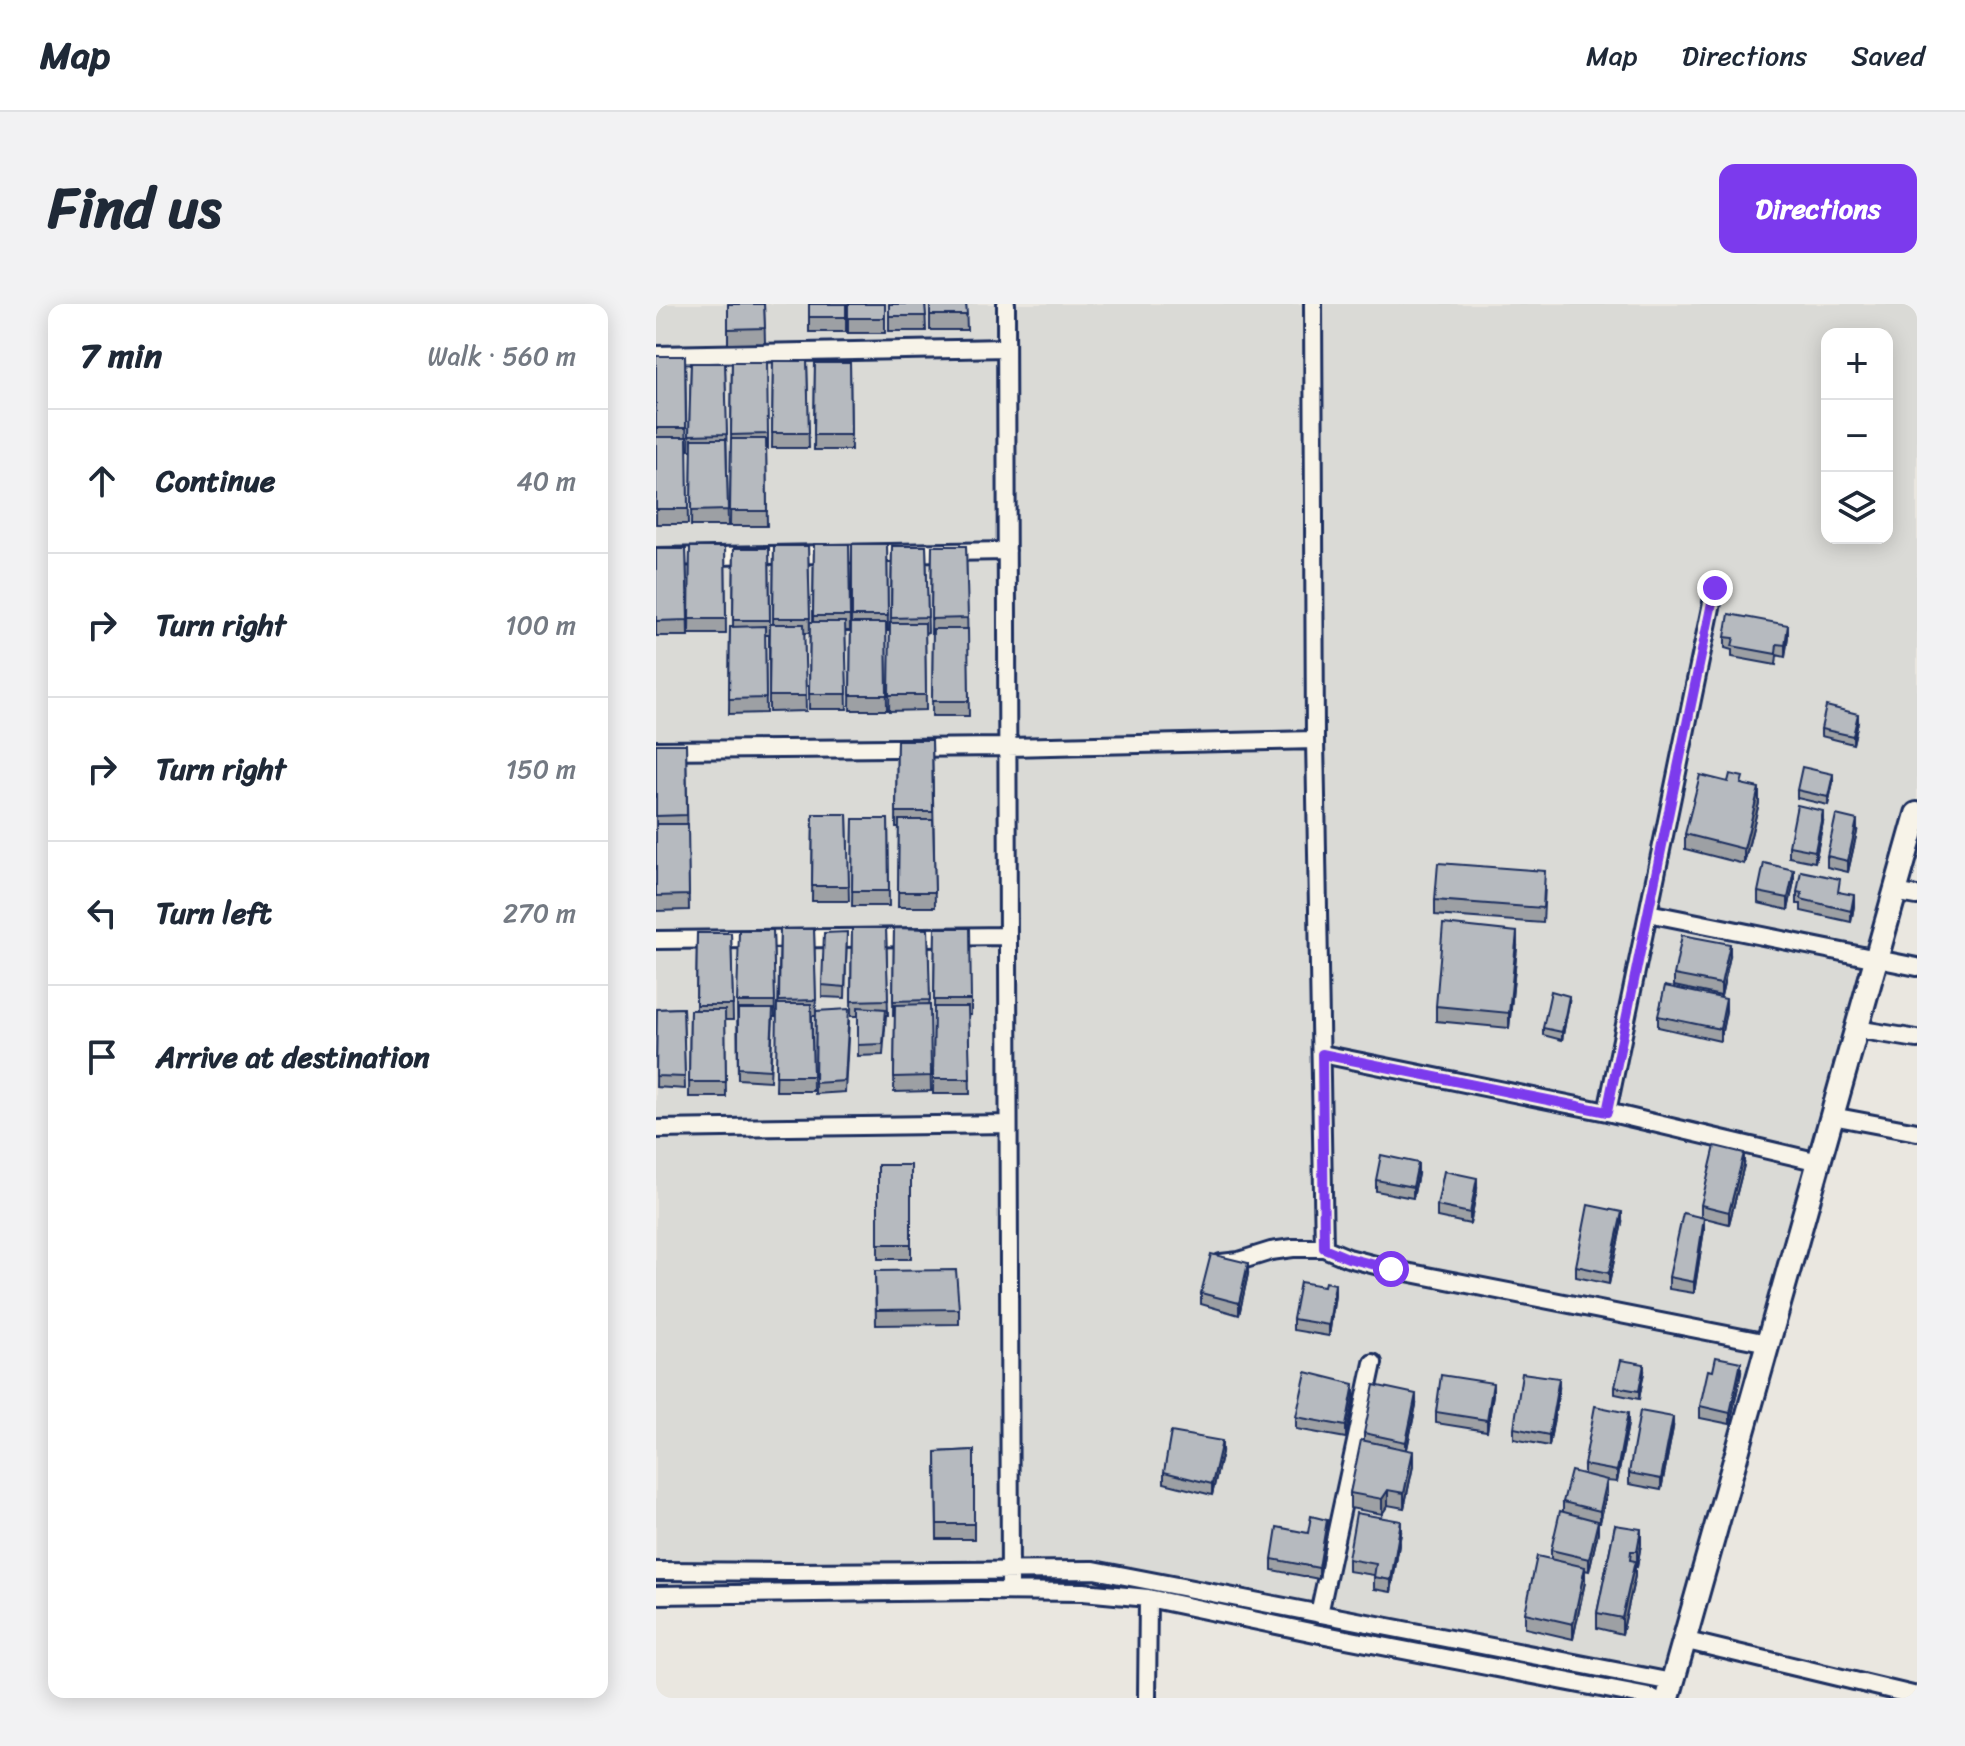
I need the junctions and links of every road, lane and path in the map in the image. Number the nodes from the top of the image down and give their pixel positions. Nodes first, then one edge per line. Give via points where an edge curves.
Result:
1 (1006, 304) edge
2 (1313, 304) edge
3 (1006, 348) junction
4 (656, 355) edge
5 (1007, 551) junction
6 (656, 557) edge
7 (1715, 588) dead end
8 (1315, 740) junction
9 (1008, 747) junction
10 (656, 750) edge
11 (1916, 820) edge
12 (1894, 892) junction
13 (1917, 896) edge
14 (1648, 913) junction
15 (1008, 936) junction
16 (656, 940) edge
17 (1875, 960) junction
18 (1917, 967) edge
19 (1856, 1029) junction
20 (1917, 1039) edge
21 (1322, 1054) junction
22 (1607, 1112) junction
23 (1832, 1116) junction
24 (1008, 1124) junction
25 (656, 1129) edge
26 (1917, 1132) edge
27 (1819, 1162) junction
28 (1324, 1248) junction
29 (1221, 1263) edge
30 (1768, 1343) junction
31 (1373, 1363) dead end
32 (1010, 1570) junction
33 (656, 1571) edge
34 (1010, 1591) junction
35 (656, 1595) edge
36 (1148, 1598) junction
37 (1319, 1614) junction
38 (1684, 1641) junction
39 (1670, 1690) edge
40 (1917, 1696) edge
41 (1147, 1698) edge
42 (1653, 1698) edge

1 - 3 street
2 - 8 street
3 - 4 street
3 - 5 street
5 - 6 street
5 - 9 street
7 - 14 street
8 - 9 street
8 - 21 street
9 - 10 street
9 - 15 street
11 - 12 main road
12 - 13 street
12 - 17 main road
14 - 17 street
14 - 22 street
15 - 16 street
15 - 24 street
17 - 18 street
17 - 19 main road
19 - 20 street
19 - 23 main road
21 - 22 street
21 - 28 street
22 - 27 street
23 - 26 street
23 - 27 main road
24 - 25 street
24 - 32 street
27 - 30 main road
28 - 29 street via 1271,1251
28 - 30 street via 1391,1269
30 - 38 main road
31 - 37 street
32 - 33 street
32 - 34 street
32 - 37 street via 1094,1570
34 - 35 street
34 - 36 street
36 - 41 street
36 - 42 street
37 - 39 street
38 - 39 main road
38 - 40 street

